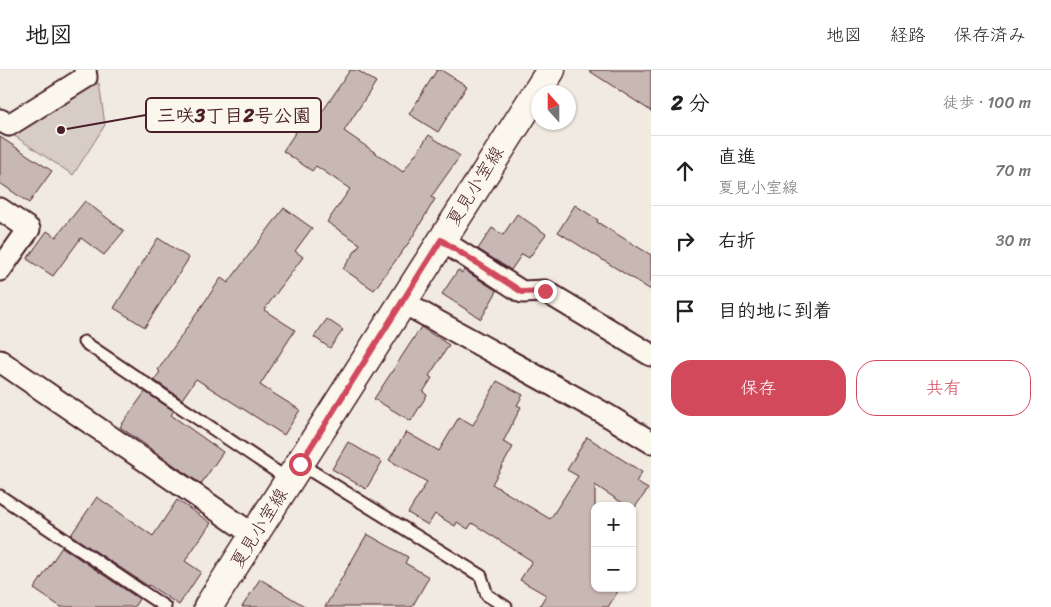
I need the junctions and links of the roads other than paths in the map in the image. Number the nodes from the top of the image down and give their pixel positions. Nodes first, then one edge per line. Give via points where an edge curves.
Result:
1 (85, 70) edge
2 (551, 70) edge
3 (0, 120) edge
4 (0, 208) edge
5 (441, 240) junction
6 (0, 270) edge
7 (402, 302) junction
8 (84, 342) dead end
9 (651, 355) edge
10 (0, 361) edge
11 (651, 442) edge
12 (295, 472) junction
13 (0, 496) edge
14 (255, 536) junction
15 (165, 607) edge
16 (208, 607) edge
17 (506, 607) edge

1 - 3 street via 86,77 8,125
2 - 5 main road, 夏見小室線
4 - 6 street via 29,228
5 - 7 main road, 夏見小室線
5 - 9 street via 522,292 545,291
7 - 11 street
7 - 12 main road, 夏見小室線
8 - 12 lane
10 - 14 street
12 - 14 main road, 夏見小室線
12 - 17 lane via 481,576 487,595
13 - 15 lane
14 - 16 main road, 夏見小室線

